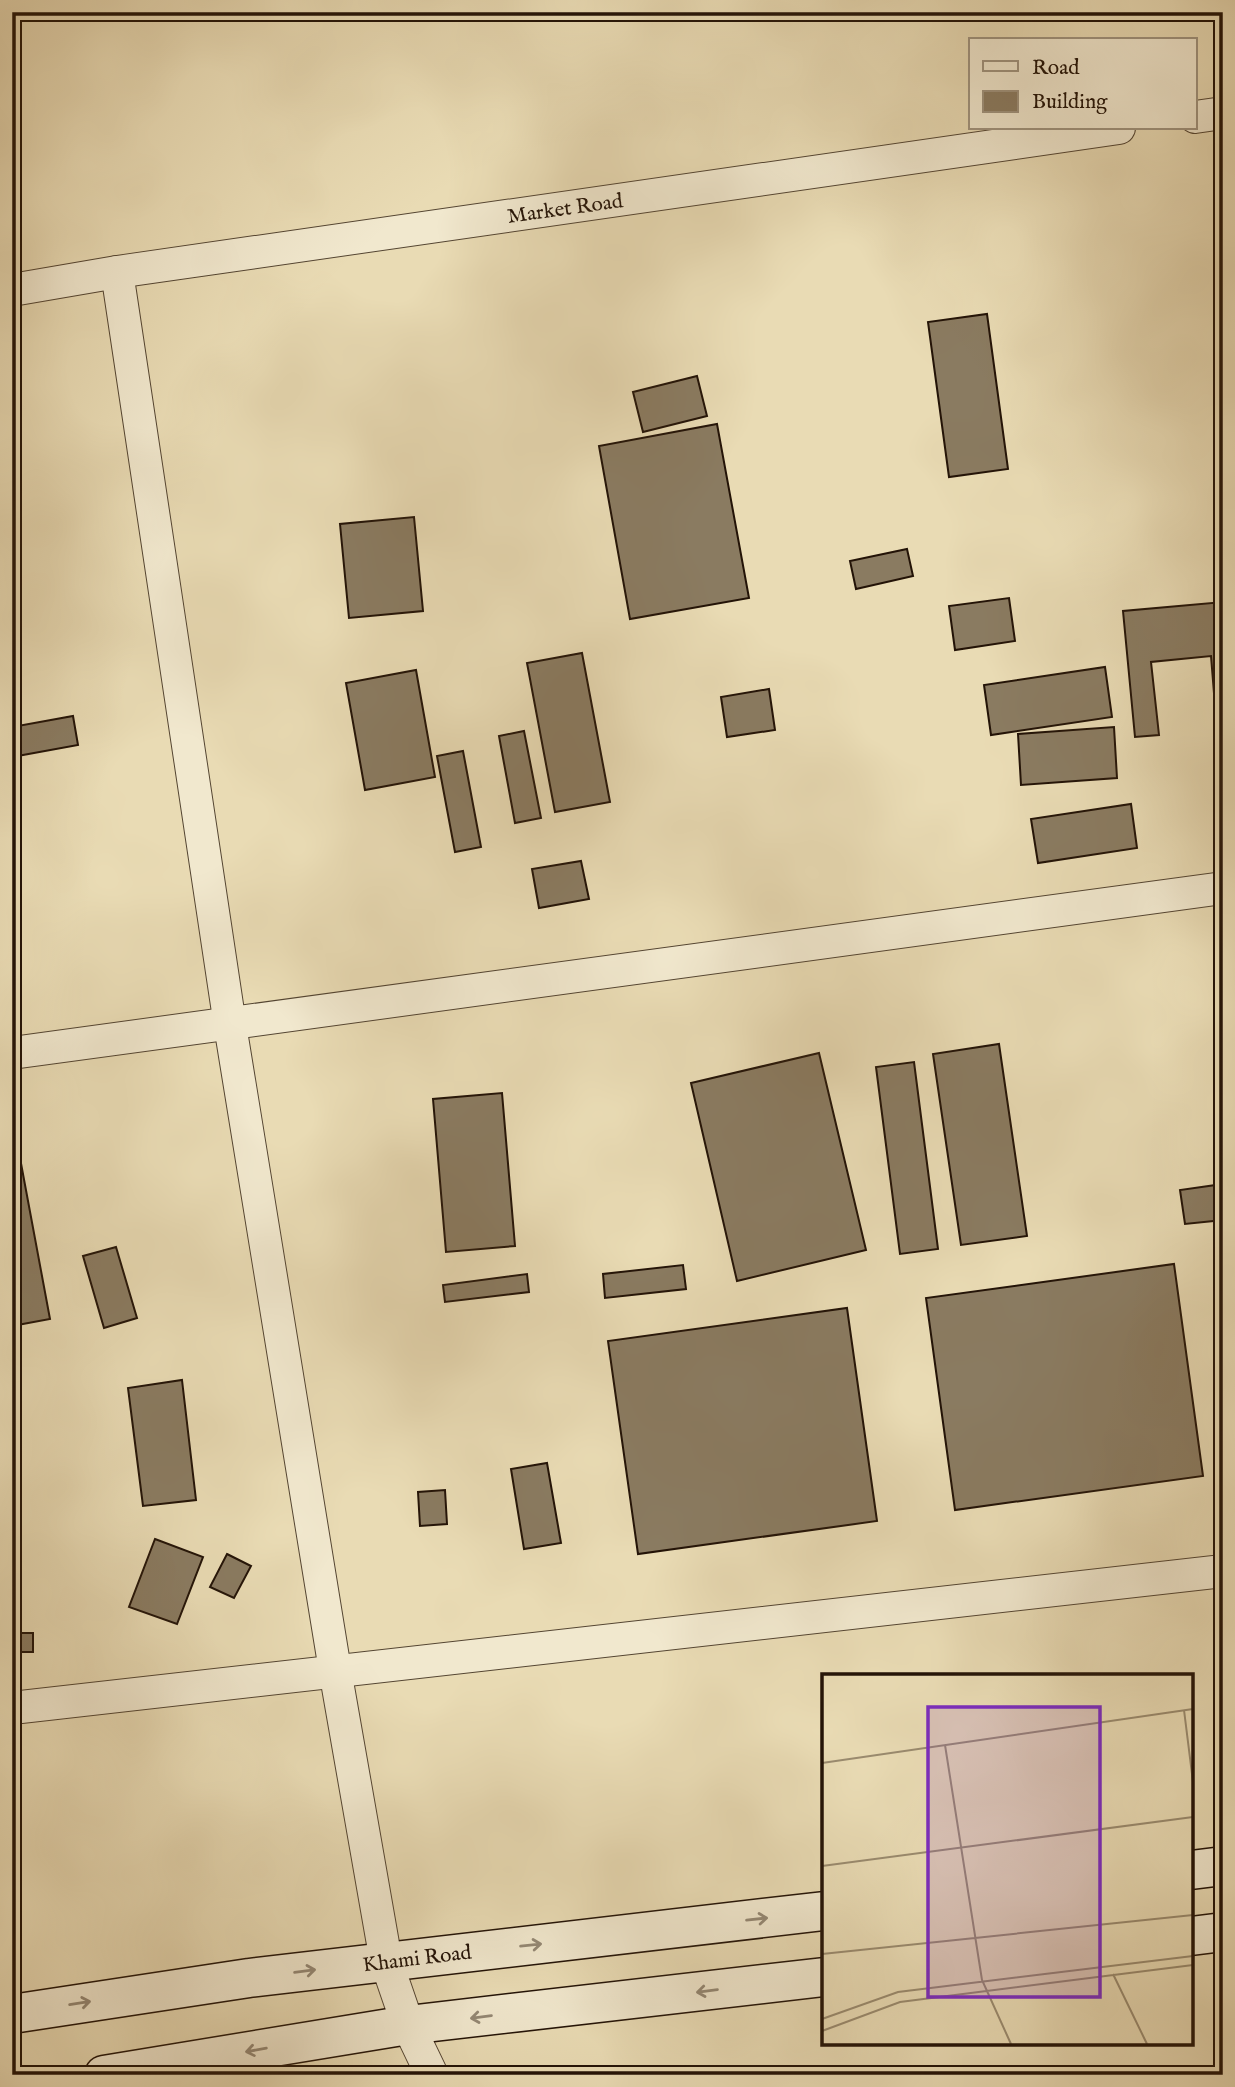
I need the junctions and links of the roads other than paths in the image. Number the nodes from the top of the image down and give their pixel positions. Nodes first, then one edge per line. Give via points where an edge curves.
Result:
1 (1223, 113) edge
2 (1196, 117) edge
3 (1105, 130) edge
4 (117, 272) junction
5 (12, 290) edge
6 (1223, 888) edge
7 (230, 1025) junction
8 (12, 1053) edge
9 (1223, 1571) edge
10 (335, 1671) junction
11 (12, 1707) edge
12 (1223, 1866) edge
13 (1193, 1870) edge
14 (822, 1911) edge
15 (1223, 1932) edge
16 (1193, 1936) edge
17 (386, 1961) junction
18 (822, 1977) edge
19 (12, 2014) edge
20 (408, 2025) junction
21 (104, 2075) edge
22 (432, 2075) edge

1 - 2 street
3 - 4 street, Market Road
4 - 5 street, Market Road
4 - 7 street
6 - 7 street
7 - 8 street
7 - 10 street
9 - 10 street
10 - 11 street
10 - 17 street
12 - 13 main road
17 -> 14 main road, Khami Road
15 - 16 main road
19 -> 17 main road, Khami Road
17 - 20 street
18 -> 20 main road
20 -> 21 main road
20 - 22 street

